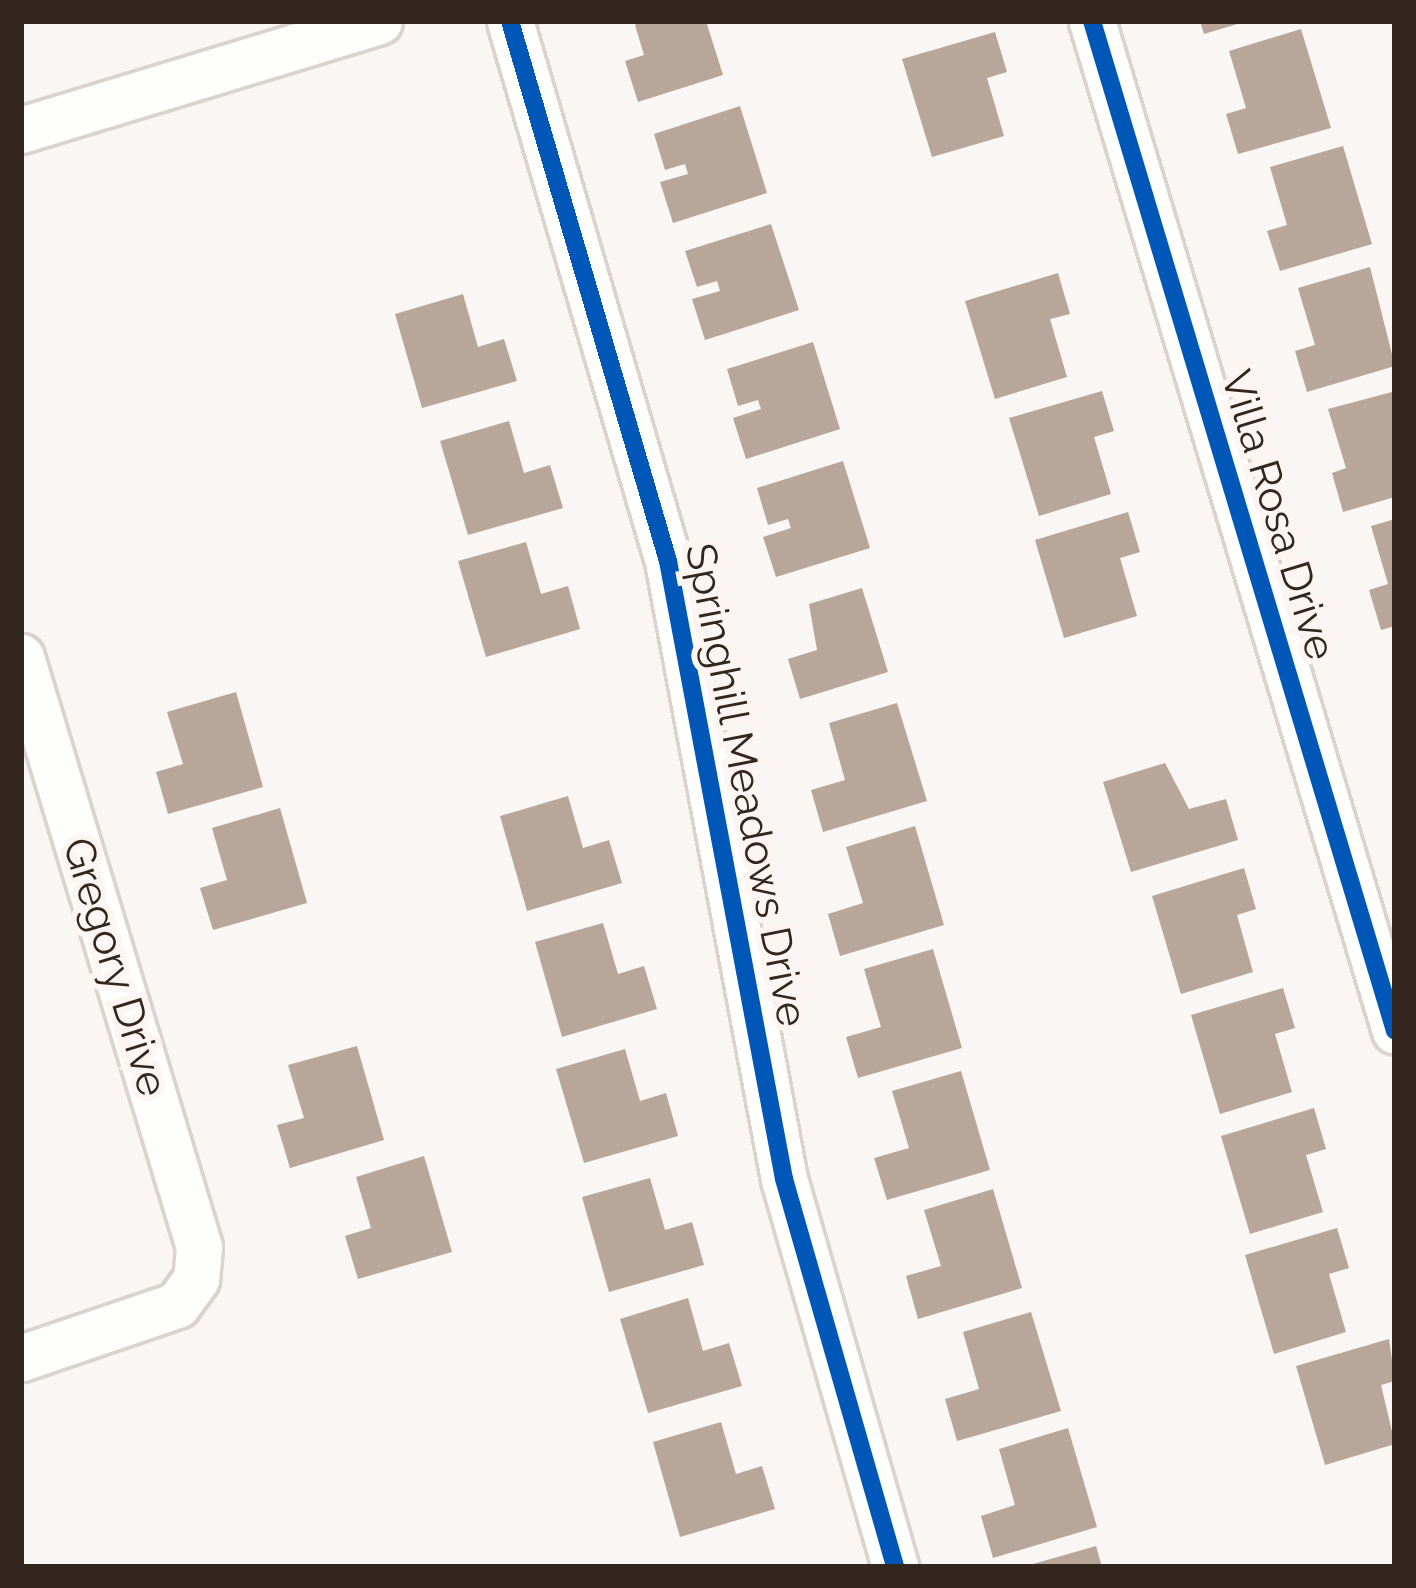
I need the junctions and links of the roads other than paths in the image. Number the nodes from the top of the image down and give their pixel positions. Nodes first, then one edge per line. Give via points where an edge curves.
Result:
1 (379, 21) edge
2 (509, 21) edge
3 (1092, 21) edge
4 (21, 130) edge
5 (21, 657) edge
6 (1395, 1030) edge
7 (21, 1358) edge
8 (895, 1567) edge

1 - 4 street
2 - 8 street, Springhill Meadows Drive via 668,561 784,1179
3 - 6 street, Villa Rosa Drive
5 - 7 street, Gregory Drive via 190,1214 196,1279 153,1318

